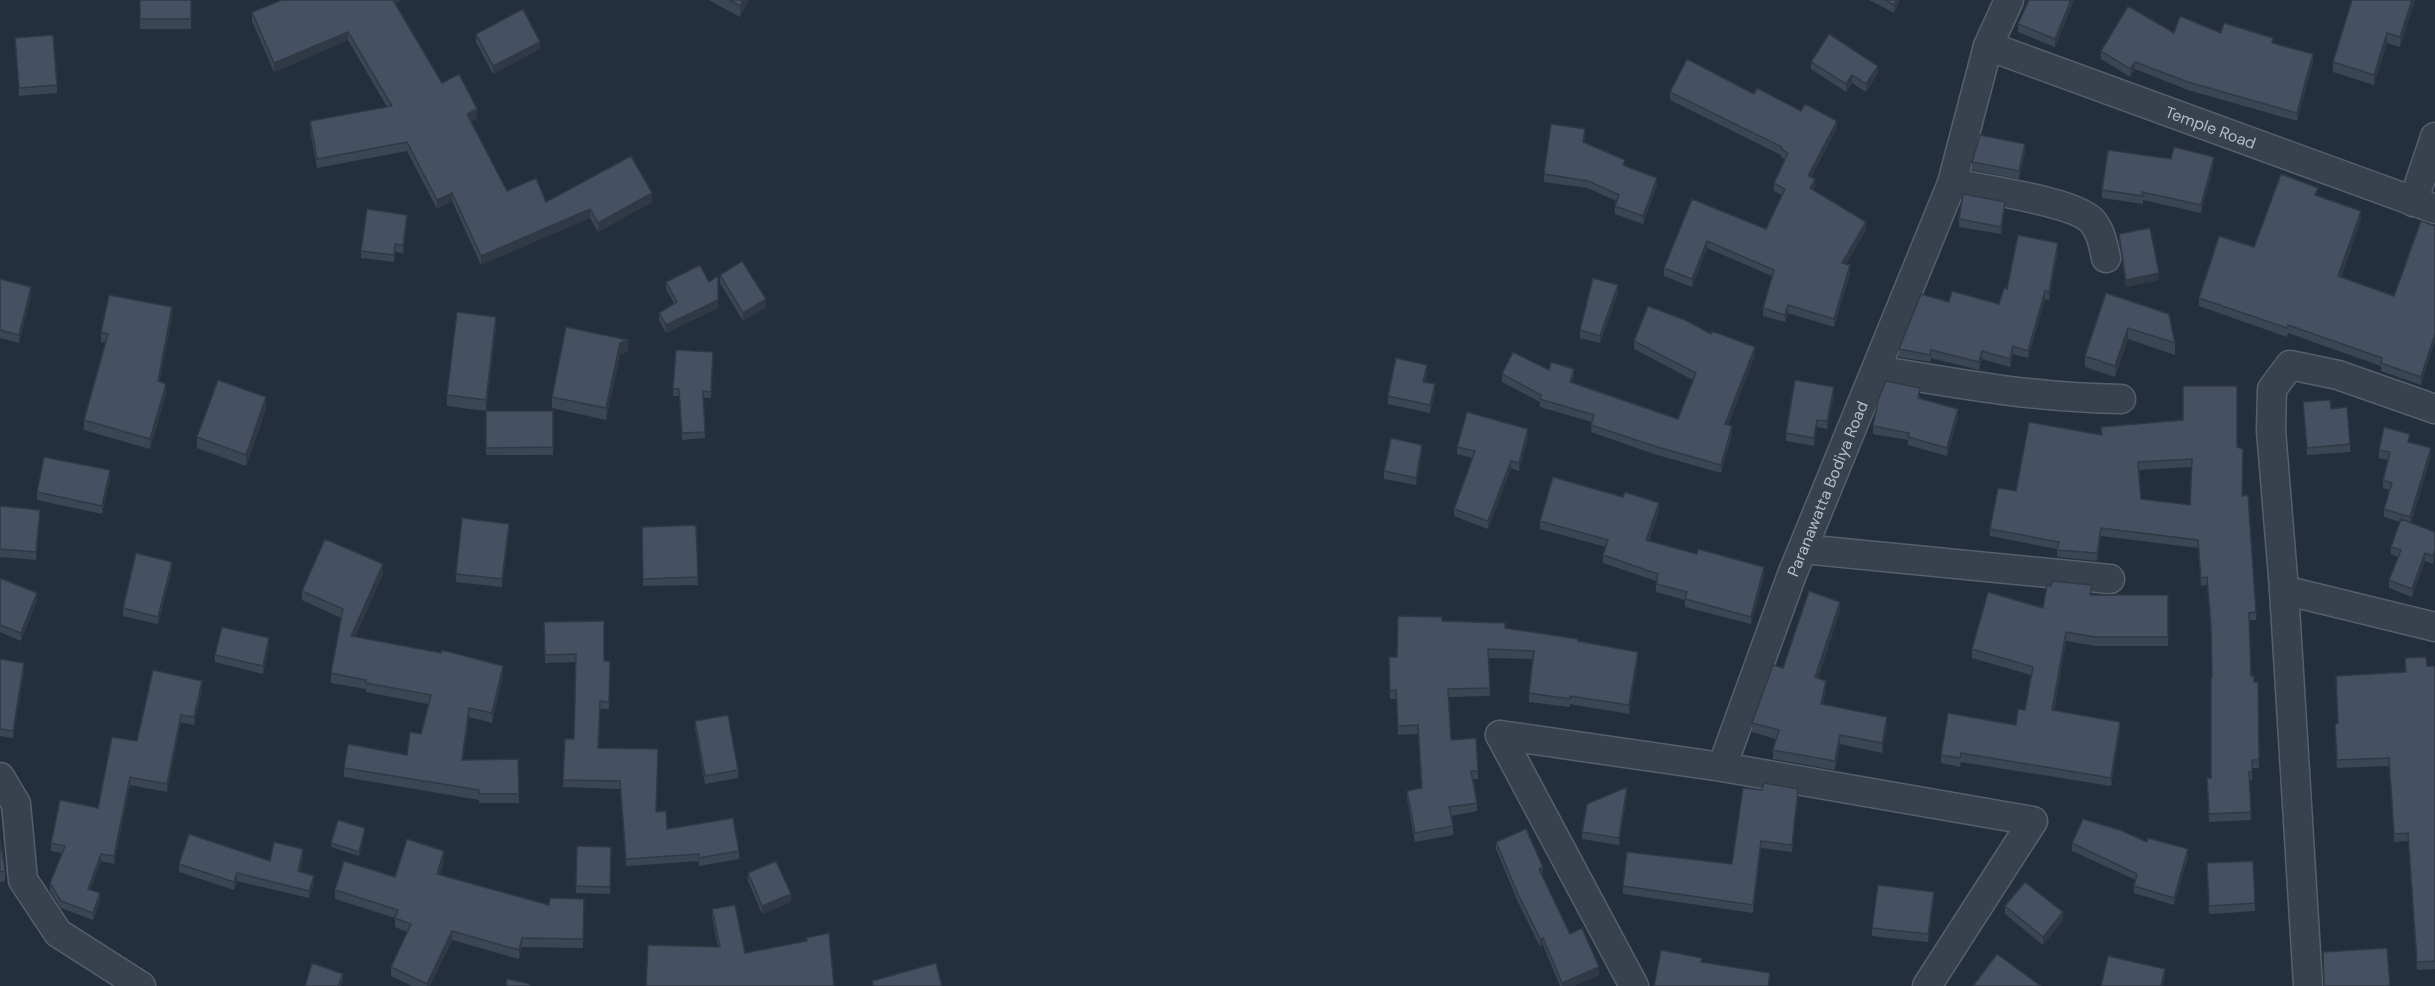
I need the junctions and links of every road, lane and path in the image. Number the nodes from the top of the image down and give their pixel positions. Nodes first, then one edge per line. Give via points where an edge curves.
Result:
1 (2009, 0) edge
2 (1988, 46) junction
3 (2435, 137) edge
4 (1952, 183) junction
5 (2424, 205) edge
6 (2106, 258) dead end
7 (1876, 370) junction
8 (2121, 399) dead end
9 (2435, 409) edge
10 (1803, 549) junction
11 (2110, 579) dead end
12 (2284, 590) junction
13 (2435, 627) edge
14 (1722, 767) junction
15 (0, 777) edge
16 (141, 986) edge
17 (1634, 986) edge
18 (1927, 986) edge
19 (2308, 986) edge

1 - 2 street, Paranawatta Bodiya Road
2 - 4 street, Paranawatta Bodiya Road
2 - 5 street, Temple Road
3 - 5 street
4 - 6 street via 2070,207 2090,219 2100,235
4 - 7 street, Paranawatta Bodiya Road
7 - 8 street via 2017,393
7 - 10 street, Paranawatta Bodiya Road
9 - 12 street via 2338,375 2290,365 2272,389 2271,409
10 - 11 street
10 - 14 street, Paranawatta Bodiya Road
12 - 13 street
12 - 19 street
14 - 17 street via 1500,735
14 - 18 street via 2033,821
15 - 16 street via 16,804 23,880 58,933

